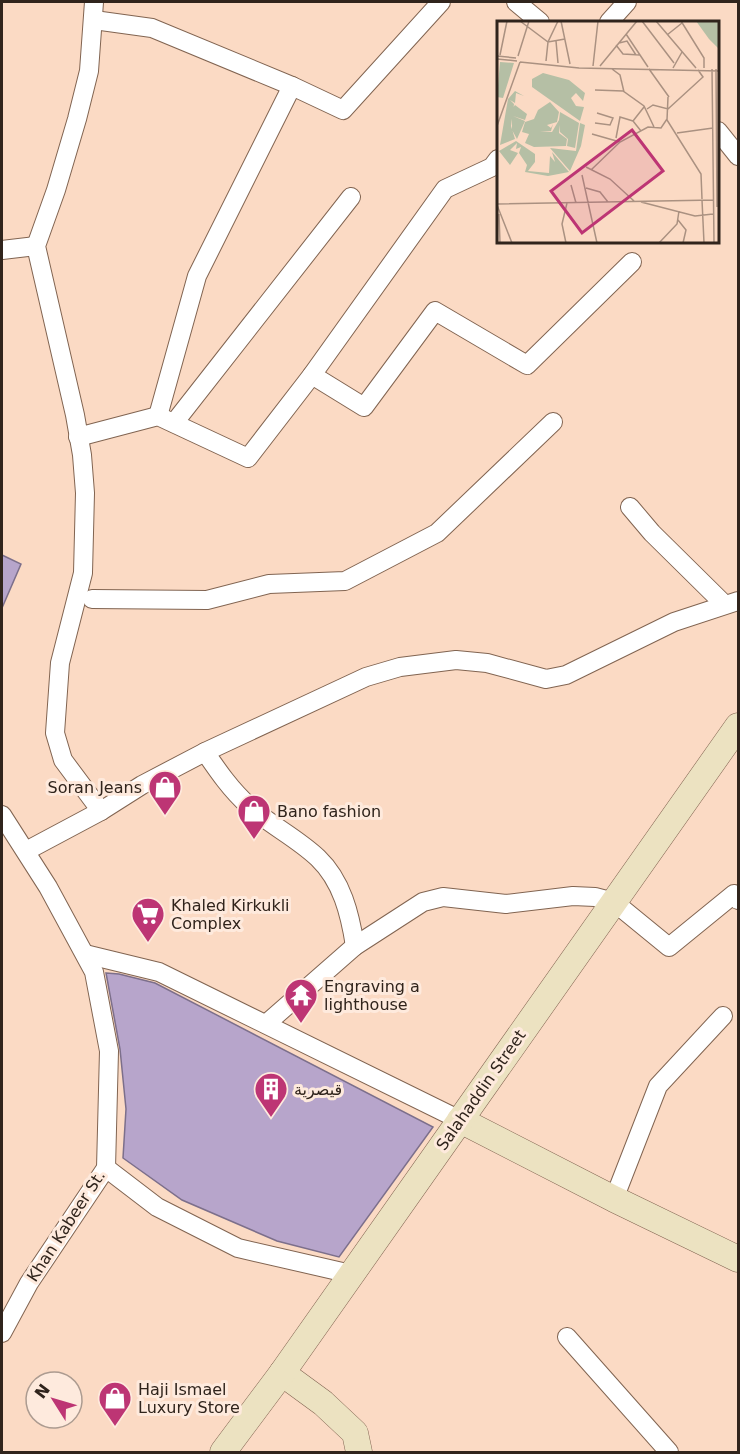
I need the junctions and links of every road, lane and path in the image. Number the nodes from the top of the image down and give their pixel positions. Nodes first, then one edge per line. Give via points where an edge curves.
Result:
1 (441, 2) edge
2 (516, 2) edge
3 (627, 2) edge
4 (94, 11) edge
5 (539, 21) edge
6 (610, 21) edge
7 (292, 86) junction
8 (719, 133) edge
9 (738, 156) edge
10 (496, 166) edge
11 (351, 197) dead end
12 (36, 246) junction
13 (2, 250) edge
14 (632, 262) dead end
15 (312, 375) junction
16 (166, 419) junction
17 (553, 422) dead end
18 (78, 436) junction
19 (630, 507) dead end
20 (92, 599) dead end
21 (731, 602) edge
22 (738, 726) edge
23 (205, 752) junction
24 (101, 812) junction
25 (2, 815) edge
26 (26, 851) junction
27 (737, 895) edge
28 (614, 902) junction
29 (355, 946) junction
30 (85, 954) junction
31 (723, 1016) dead end
32 (266, 1024) junction
33 (460, 1119) junction
34 (106, 1168) junction
35 (614, 1199) junction
36 (738, 1259) edge
37 (351, 1274) junction
38 (2, 1333) edge
39 (567, 1336) dead end
40 (282, 1373) junction
41 (223, 1452) edge
42 (359, 1452) edge
43 (669, 1452) edge

1 - 7 street via 343,110
2 - 5 street
3 - 6 street
4 - 7 street via 152,28
4 - 12 street via 89,71 77,120
7 - 16 street via 197,276
8 - 9 street
10 - 15 street via 445,189
11 - 16 street
12 - 13 street
12 - 18 street
14 - 15 street via 527,365 435,311 364,407
15 - 16 street via 248,458
16 - 18 street
17 - 20 street via 437,533 345,581 269,584 207,600
18 - 24 street via 85,493 83,573 60,663 55,733 63,760
19 - 21 street via 652,533
21 - 23 street via 674,622 566,675 546,679 487,663 456,660 400,667 366,677
22 - 28 street, Salahaddin Street
23 - 24 street
23 - 29 street via 249,806 318,858 332,874 350,914
24 - 26 street
25 - 26 street, Khan Kabeer St.
26 - 30 street, Khan Kabeer St.
27 - 28 street via 669,947
28 - 29 street via 573,896 506,904 443,897 423,902
28 - 33 street, Salahaddin Street
29 - 32 street
30 - 32 street via 159,972
30 - 34 street, Khan Kabeer St. via 94,972 109,1051
31 - 35 street via 658,1086
32 - 33 street
33 - 35 street
33 - 37 street, Salahaddin Street
34 - 37 street via 157,1207 238,1248
34 - 38 street, Khan Kabeer St. via 29,1283
35 - 36 street
37 - 40 street, Salahaddin Street
39 - 43 street
40 - 41 street, Salahaddin Street
40 - 42 street via 323,1403 355,1434

